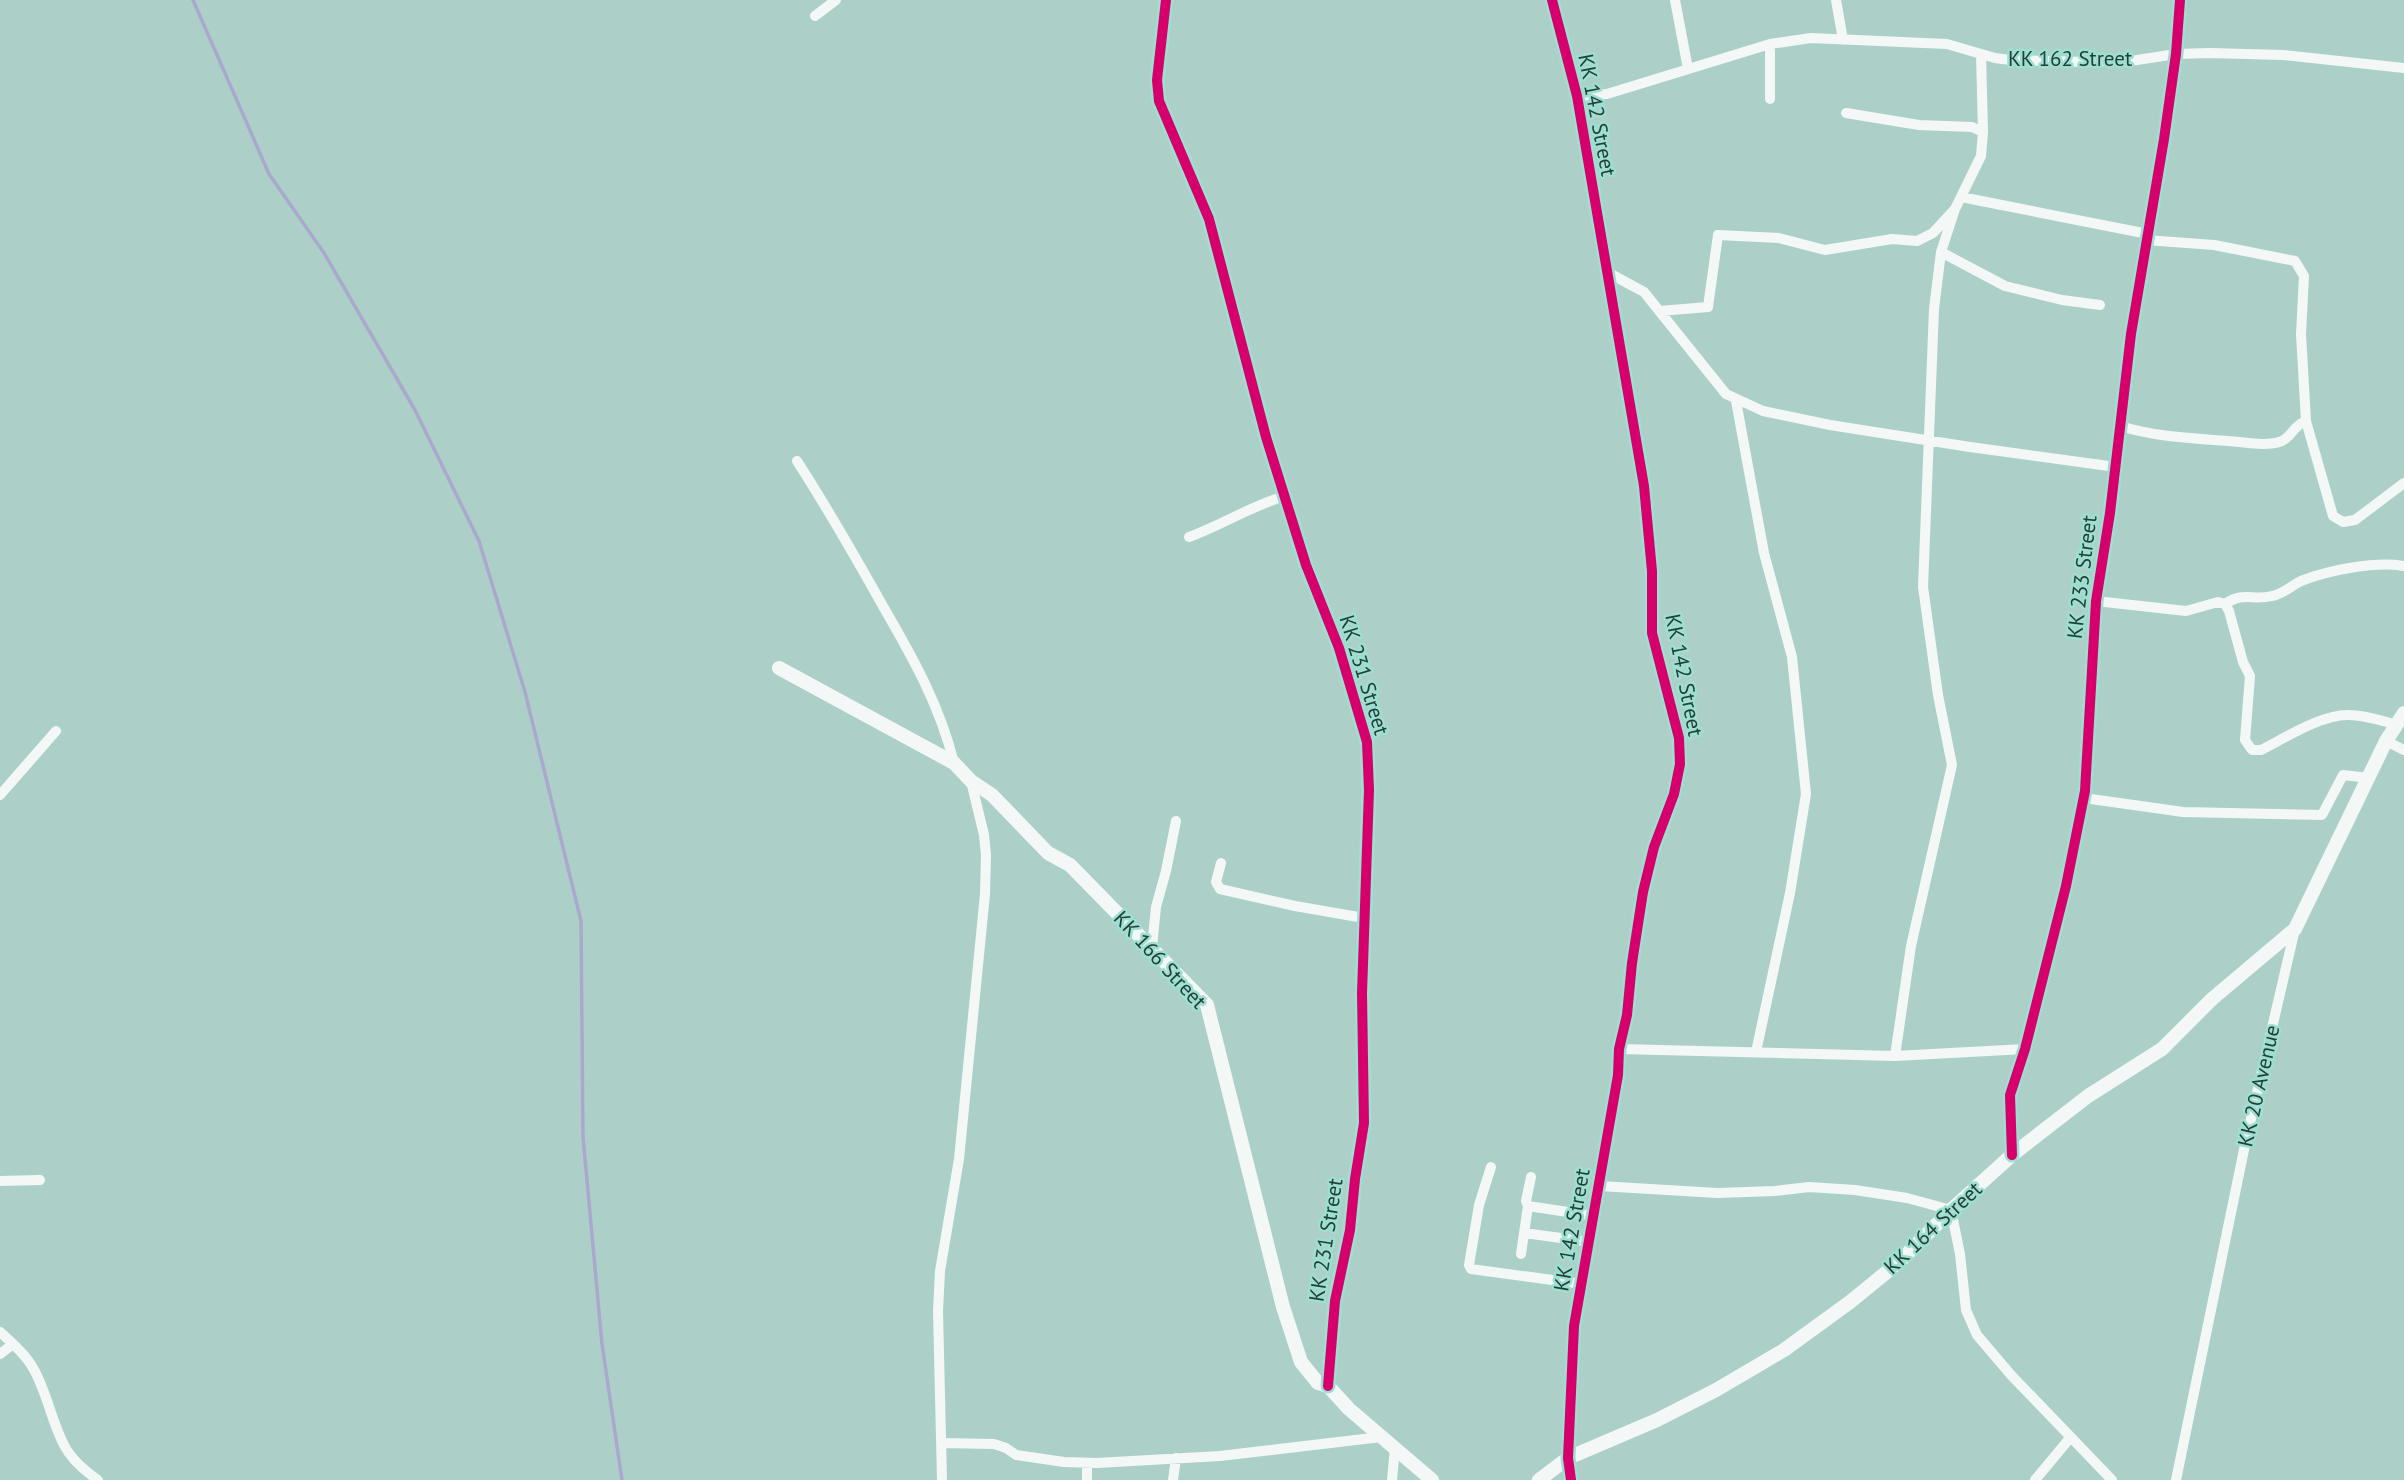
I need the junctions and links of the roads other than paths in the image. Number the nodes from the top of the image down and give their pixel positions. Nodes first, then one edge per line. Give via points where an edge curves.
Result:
1 (836, 0) edge
2 (1166, 0) edge
3 (1552, 0) edge
4 (1675, 0) edge
5 (1836, 0) edge
6 (2180, 0) edge
7 (815, 16) dead end
8 (1843, 40) junction
9 (1770, 44) junction
10 (1981, 54) junction
11 (2176, 54) junction
12 (2404, 68) edge
13 (1688, 69) junction
14 (1577, 96) junction
15 (1770, 99) dead end
16 (1846, 113) dead end
17 (1983, 132) junction
18 (1961, 197) junction
19 (1955, 209) junction
20 (2147, 237) junction
21 (1941, 252) junction
22 (1607, 272) junction
23 (2099, 305) dead end
24 (1660, 311) junction
25 (1736, 401) junction
26 (2306, 421) junction
27 (2120, 426) junction
28 (1927, 439) junction
29 (797, 461) dead end
30 (2116, 467) junction
31 (2404, 483) edge
32 (1285, 496) junction
33 (1189, 537) dead end
34 (2404, 566) edge
35 (2096, 601) junction
36 (2225, 604) junction
37 (779, 668) dead end
38 (2401, 719) edge
39 (56, 731) dead end
40 (2386, 741) junction
41 (2404, 750) edge
42 (954, 763) junction
43 (2368, 778) junction
44 (971, 781) junction
45 (0, 795) edge
46 (2084, 798) junction
47 (1176, 821) dead end
48 (1221, 863) dead end
49 (1364, 918) junction
50 (2295, 929) junction
51 (1152, 947) junction
52 (1619, 1049) junction
53 (2025, 1049) junction
54 (1756, 1052) junction
55 (1895, 1056) junction
56 (2012, 1155) junction
57 (1492, 1167) dead end
58 (1531, 1177) dead end
59 (40, 1180) dead end
60 (0, 1181) edge
61 (1600, 1186) junction
62 (1528, 1206) junction
63 (1951, 1210) junction
64 (1594, 1216) junction
65 (1524, 1233) junction
66 (1590, 1242) junction
67 (1521, 1254) dead end
68 (1582, 1284) junction
69 (0, 1332) edge
70 (13, 1344) junction
71 (0, 1354) edge
72 (1328, 1386) junction
73 (1381, 1437) junction
74 (2070, 1438) junction
75 (942, 1443) junction
76 (1395, 1448) junction
77 (1175, 1458) junction
78 (1568, 1458) junction
79 (1087, 1463) junction
80 (83, 1476) edge
81 (98, 1480) edge
82 (942, 1480) edge
83 (1087, 1480) edge
84 (1173, 1480) edge
85 (1392, 1480) edge
86 (1432, 1480) edge
87 (1539, 1480) edge
88 (1571, 1480) edge
89 (2035, 1480) edge
90 (2112, 1480) edge
91 (2176, 1480) edge

1 - 7 street
2 - 32 street, KK 231 Street via 1159,101 1209,219
3 - 14 street, KK 142 Street
4 - 13 street
5 - 8 street
6 - 11 street, KK 233 Street
8 - 9 street, KK 162 Street via 1804,38
8 - 10 street, KK 162 Street via 1947,44
9 - 13 street, KK 162 Street
9 - 15 street
10 - 11 street, KK 162 Street via 2010,60 2085,62
10 - 17 street
11 - 12 street, KK 162 Street via 2283,55
11 - 20 street, KK 233 Street
13 - 14 street, KK 162 Street via 1607,94
14 - 22 street, KK 142 Street
16 - 17 street
17 - 18 street via 1981,156
18 - 19 street
18 - 20 street
19 - 21 street
19 - 24 street via 1933,233 1917,241 1892,239 1825,250 1779,238 1718,234 1708,307
20 - 26 street via 2295,261 2304,276 2301,334
20 - 27 street, KK 233 Street
21 - 23 street via 2005,286
21 - 28 street
22 - 24 street via 1644,292
22 - 52 street, KK 142 Street via 1644,486 1653,633 1679,738 1674,794 1643,892
24 - 25 street
25 - 28 street via 1776,414
25 - 54 street via 1764,553 1792,657 1806,794
26 - 27 street via 2280,442 2258,444 2171,437
26 - 31 street via 2333,516 2343,522 2356,520
27 - 30 street, KK 233 Street
28 - 30 street
28 - 55 street via 1923,587 1952,765 1912,946
29 - 42 street via 923,677
30 - 35 street, KK 233 Street
32 - 33 street
32 - 49 street, KK 231 Street via 1367,742
34 - 36 street via 2340,570 2269,597 2239,596
35 - 36 street via 2186,611
35 - 46 street, KK 233 Street
36 - 38 street via 2250,676 2245,740 2252,750 2331,717
37 - 42 street, KK 166 Street
38 - 40 street, KK 20 Avenue
39 - 45 street
40 - 41 street
40 - 43 street, KK 20 Avenue
42 - 44 street, KK 166 Street
43 - 46 street via 2343,775 2322,815 2183,812
43 - 50 street, KK 20 Avenue
44 - 51 street, KK 166 Street via 992,795 1048,853 1070,865
44 - 75 street via 984,835 985,894 960,1159 940,1270
46 - 53 street, KK 233 Street
47 - 51 street via 1156,907
48 - 49 street via 1216,882 1220,889
49 - 72 street, KK 231 Street via 1364,1123 1335,1301
50 - 56 street, KK 164 Street via 2212,999 2162,1049 2088,1096
50 - 91 street, KK 20 Avenue
51 - 72 street, KK 166 Street via 1207,1006 1283,1307 1301,1362 1318,1382
52 - 54 street
52 - 61 street, KK 142 Street
53 - 55 street
53 - 56 street, KK 233 Street via 2010,1095
54 - 55 street
56 - 63 street, KK 164 Street
57 - 68 street via 1479,1205 1471,1269
58 - 62 street
59 - 60 street
61 - 63 street via 1717,1193 1809,1187 1856,1190
61 - 64 street, KK 142 Street
62 - 64 street
62 - 65 street
63 - 74 street via 1970,1323
63 - 78 street, KK 164 Street via 1899,1262 1784,1350 1716,1391
64 - 66 street, KK 142 Street
65 - 66 street
65 - 67 street
66 - 68 street, KK 142 Street
68 - 78 street, KK 142 Street via 1574,1326
69 - 70 street
70 - 71 street
70 - 80 street via 27,1358 46,1392 64,1445
72 - 73 street, KK 166 Street
73 - 76 street, KK 166 Street
73 - 77 street
74 - 89 street
74 - 90 street
75 - 79 street via 994,1444 1016,1455
75 - 82 street
76 - 85 street
76 - 86 street, KK 166 Street
77 - 79 street
77 - 84 street
78 - 87 street, KK 164 Street
78 - 88 street, KK 142 Street
79 - 83 street
80 - 81 street

